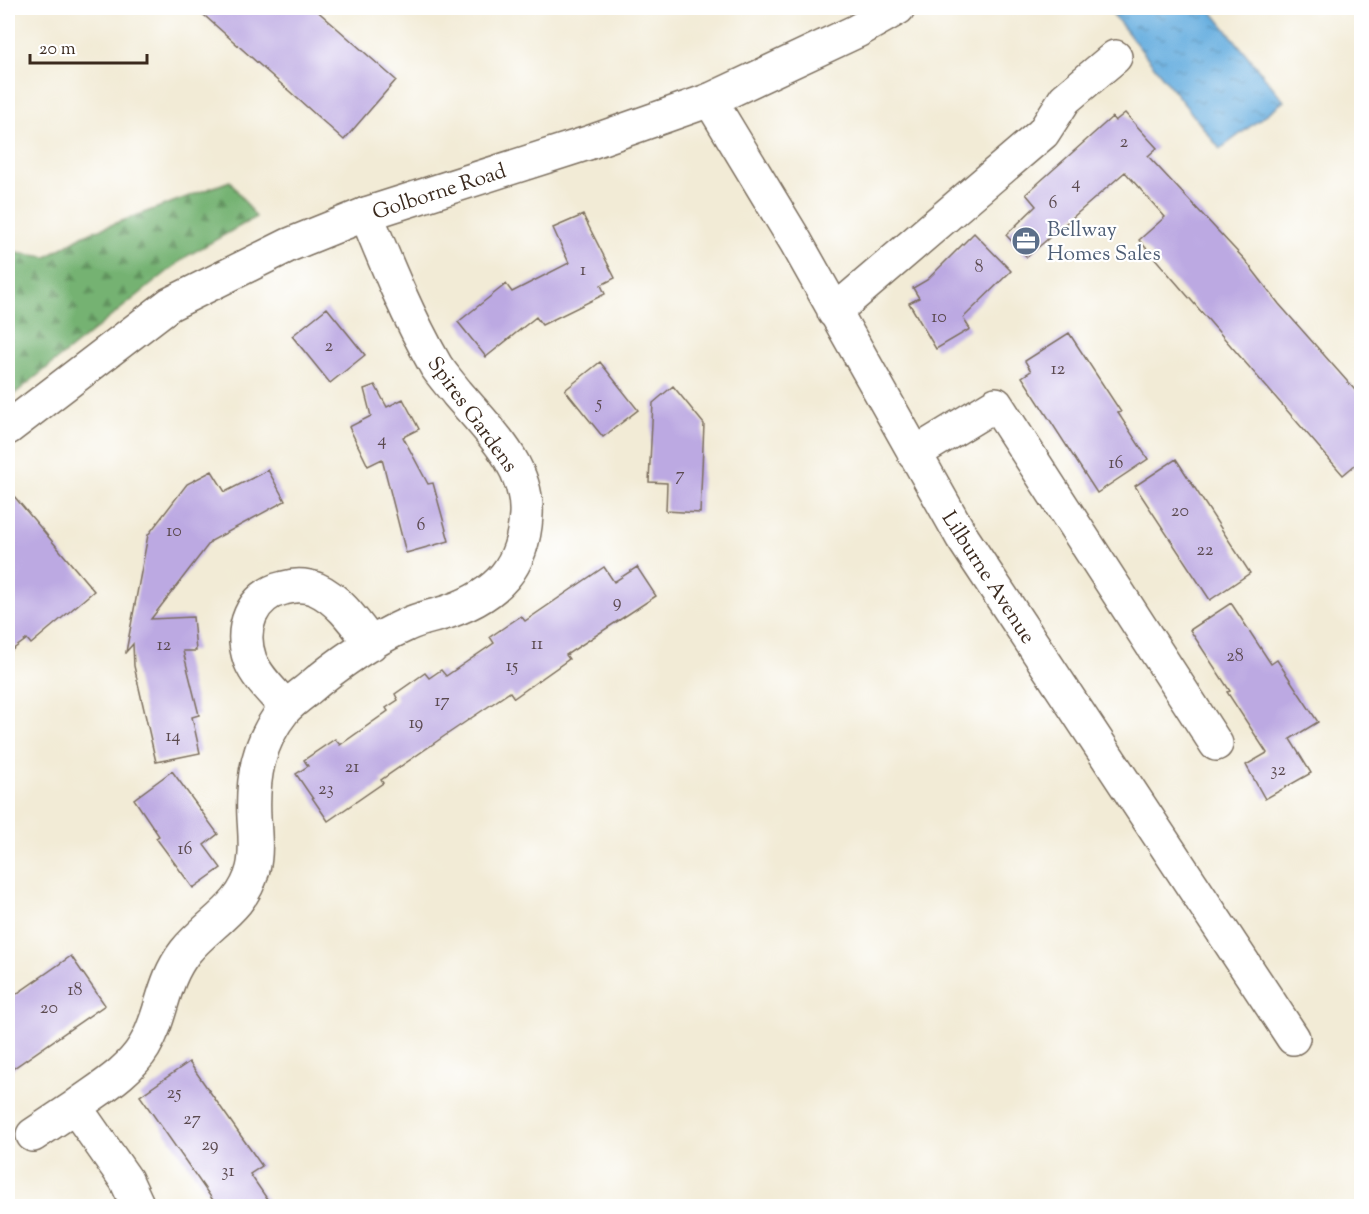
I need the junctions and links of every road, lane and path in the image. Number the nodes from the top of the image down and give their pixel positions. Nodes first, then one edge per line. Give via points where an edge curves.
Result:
1 (898, 8) edge
2 (1115, 57) dead end
3 (710, 100) junction
4 (366, 214) junction
5 (834, 312) junction
6 (8, 426) edge
7 (914, 454) junction
8 (371, 644) junction
9 (286, 707) junction
10 (1216, 744) dead end
11 (1293, 1038) dead end
12 (75, 1107) junction
13 (33, 1135) dead end
14 (138, 1206) edge

1 - 3 street, Golborne Road
2 - 5 street via 1065,99 1043,133
3 - 4 street, Golborne Road
3 - 5 street, Lilburne Avenue
4 - 6 street, Golborne Road via 289,245 170,304
4 - 8 street, Spires Gardens via 394,284 438,369 506,452 517,471 527,510 521,553 495,588 480,599 408,624
5 - 7 street, Lilburne Avenue
7 - 10 street via 996,404
7 - 11 street, Lilburne Avenue via 962,537
8 - 9 street, Spires Gardens via 328,672
8 - 9 street via 334,601 315,588 296,585 275,590 257,603 247,621 250,660
9 - 12 street, Spires Gardens via 269,730 258,757 253,783 256,848 244,893 172,970 156,1021 127,1068
12 - 13 street, Spires Gardens
12 - 14 street via 126,1180

